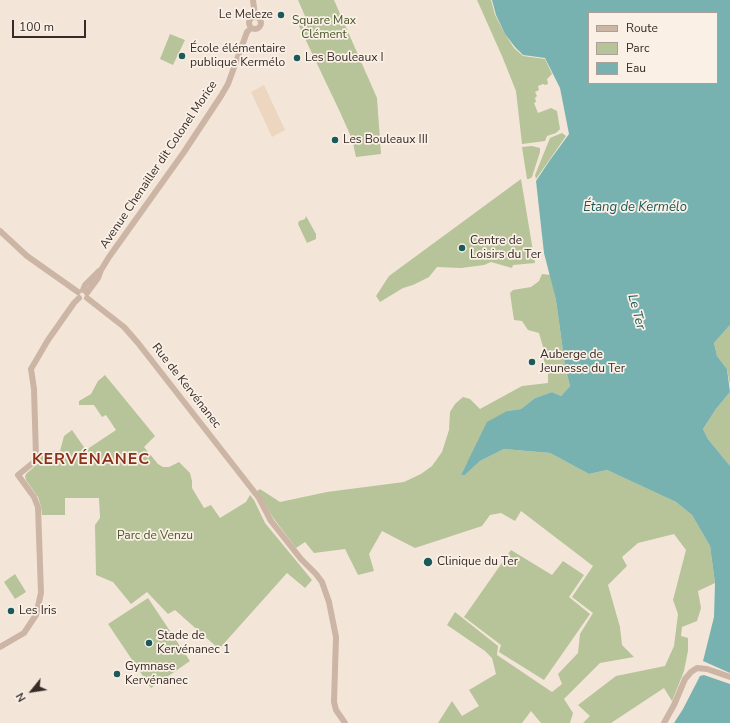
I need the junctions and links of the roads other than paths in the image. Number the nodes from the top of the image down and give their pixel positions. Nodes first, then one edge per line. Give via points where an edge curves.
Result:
1 (253, 0) edge
2 (255, 16) junction
3 (251, 28) junction
4 (0, 231) edge
5 (83, 294) junction
6 (0, 647) edge
7 (730, 677) edge
8 (345, 723) edge
9 (664, 723) edge

1 - 2 street, Avenue Chenailler dit Colonel Morice
2 - 3 street, Avenue Chenailler dit Colonel Morice via 249,20
2 - 3 street, Avenue Chenailler dit Colonel Morice via 260,19 261,25 256,29
3 - 5 street, Avenue Chenailler dit Colonel Morice via 247,32 228,84 218,101 101,270 98,278
4 - 5 street, Rue de Kervénanec via 27,256
5 - 6 street, Avenue Chenailler dit Colonel Morice via 48,340 32,369 36,457 34,462 18,475 38,507 41,593 36,614 24,633
5 - 8 street, Rue de Kervénanec via 124,327 259,498 271,521 322,582 336,637 334,702
7 - 9 street via 707,669 697,668 691,672 685,679

